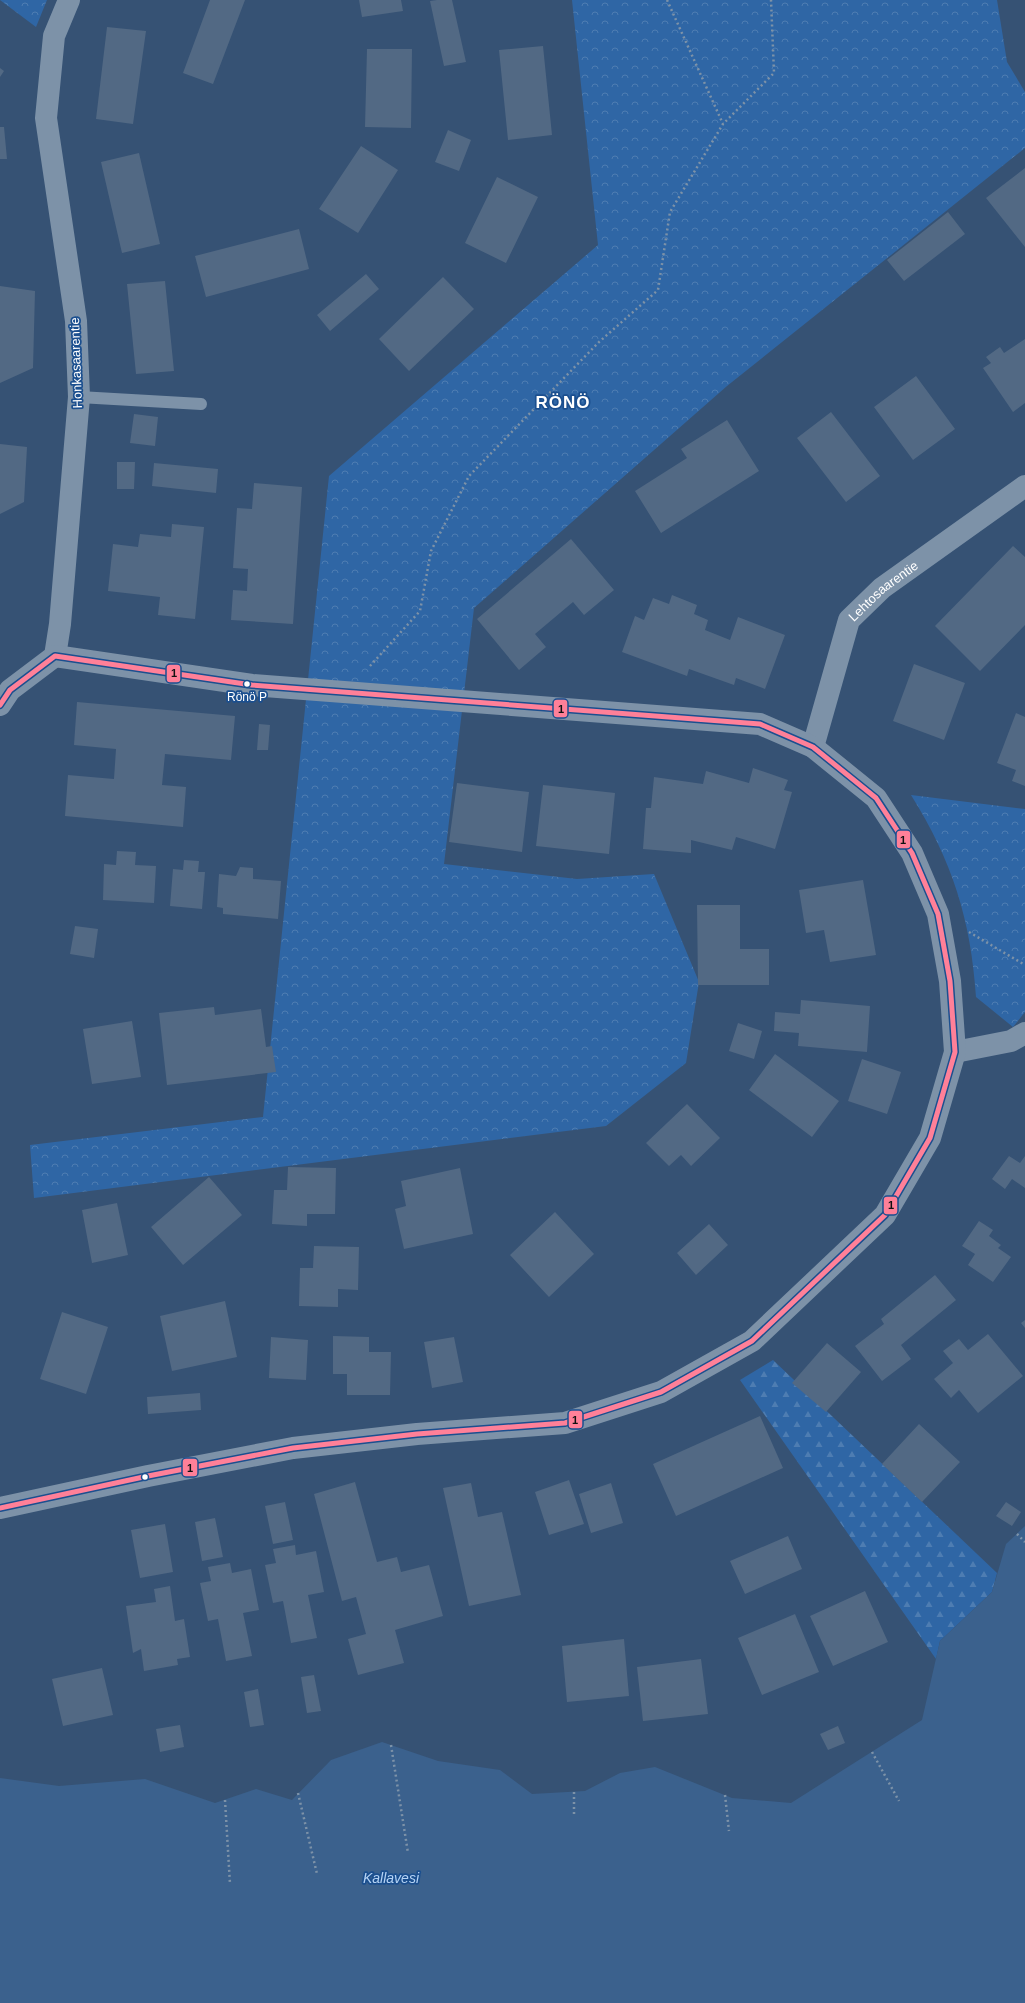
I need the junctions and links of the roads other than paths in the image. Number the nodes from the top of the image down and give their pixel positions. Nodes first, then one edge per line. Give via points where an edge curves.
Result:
1 (69, 0) edge
2 (79, 397) junction
3 (201, 404) dead end
4 (1025, 486) edge
5 (55, 656) junction
6 (0, 705) edge
7 (814, 747) junction
8 (1025, 1033) edge
9 (955, 1052) junction
10 (0, 1508) edge

1 - 2 street, Honkasaarentie via 54,36 46,118 76,321
2 - 3 lane
2 - 5 street, Honkasaarentie via 60,624
4 - 7 street, Lehtosaarentie via 882,588 849,620
5 - 6 street via 10,690
5 - 7 street via 252,685 760,724
7 - 9 street via 876,798 912,853 938,914 950,981
8 - 9 street via 1011,1041
9 - 10 street via 930,1138 885,1215 752,1341 661,1392 565,1423 417,1434 293,1448

